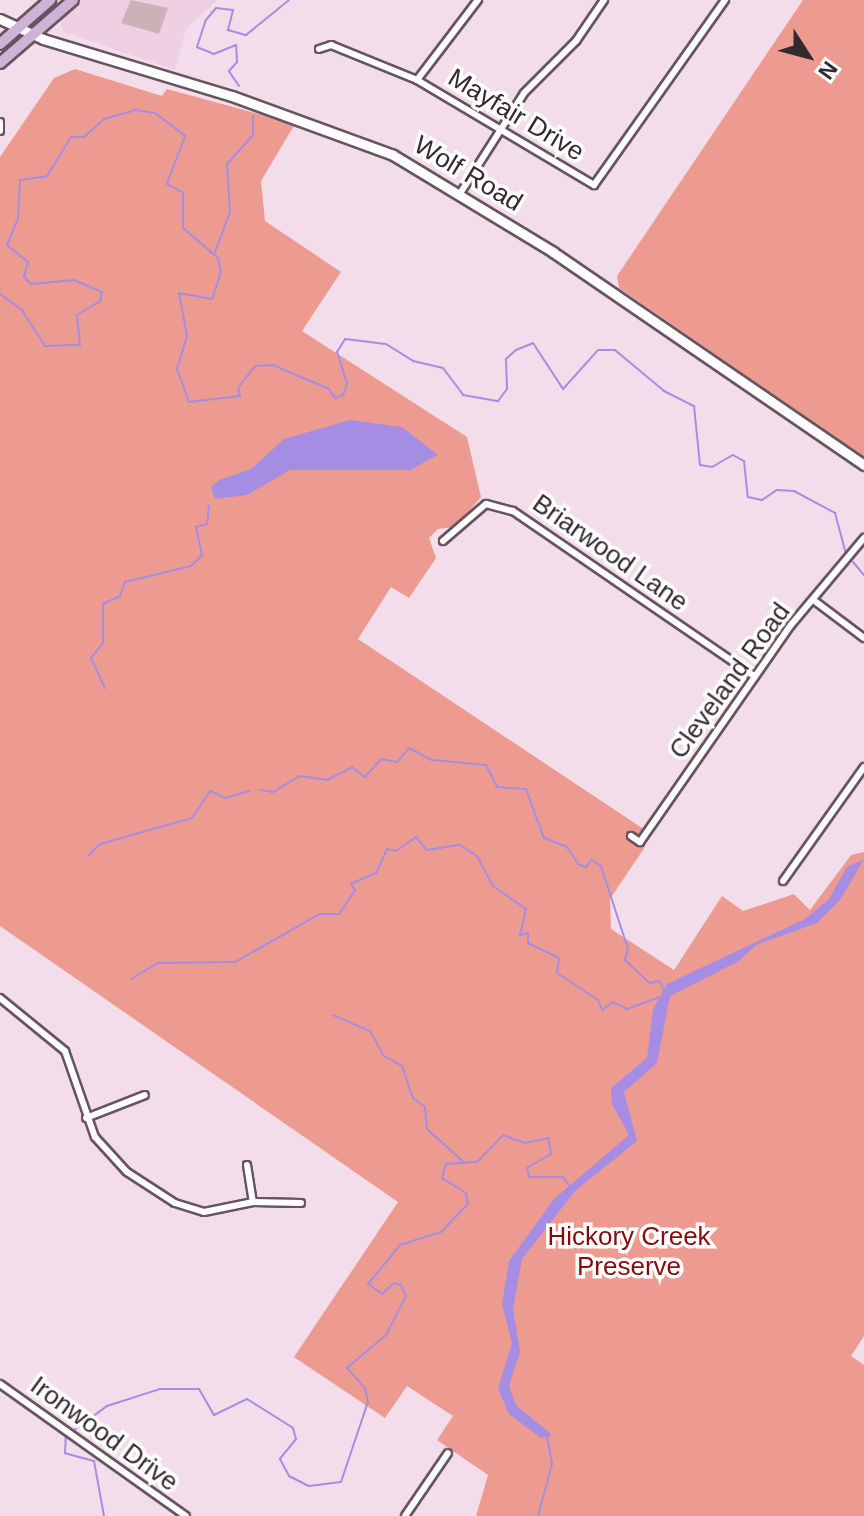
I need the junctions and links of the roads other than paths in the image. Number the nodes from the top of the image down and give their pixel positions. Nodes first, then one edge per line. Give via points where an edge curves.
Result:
1 (50, 0) edge
2 (73, 0) edge
3 (604, 0) edge
4 (725, 0) edge
5 (472, 2) edge
6 (0, 19) edge
7 (18, 28) junction
8 (32, 34) junction
9 (0, 44) edge
10 (319, 49) dead end
11 (0, 63) edge
12 (417, 80) junction
13 (0, 122) edge
14 (502, 127) junction
15 (0, 131) edge
16 (461, 192) junction
17 (864, 465) edge
18 (864, 538) edge
19 (443, 541) dead end
20 (816, 602) junction
21 (864, 638) edge
22 (755, 677) junction
23 (864, 767) edge
24 (631, 836) dead end
25 (783, 881) dead end
26 (0, 998) edge
27 (145, 1095) dead end
28 (86, 1118) junction
29 (247, 1165) dead end
30 (253, 1202) junction
31 (301, 1203) dead end
32 (0, 1384) edge
33 (448, 1453) dead end
34 (186, 1516) edge
35 (405, 1516) edge

1 - 7 main road
2 - 8 main road
3 - 14 street
4 - 14 street, Mayfair Drive via 594,185
5 - 12 street
6 - 7 main road, Wolf Road
7 - 8 main road, Wolf Road
7 - 9 main road
8 - 11 main road
8 - 16 main road, Wolf Road via 333,132
10 - 12 street, Mayfair Drive via 331,45
12 - 14 street, Mayfair Drive
13 - 15 street
14 - 16 street
16 - 17 main road, Wolf Road
18 - 20 street, Cleveland Road
19 - 22 street, Briarwood Lane via 486,504 513,511
20 - 21 street
20 - 22 street, Cleveland Road
22 - 24 street, Cleveland Road via 640,842
23 - 25 street
26 - 28 street via 65,1051
27 - 28 street
28 - 30 street via 127,1172 175,1203 204,1212
29 - 30 street
30 - 31 street
32 - 34 street, Ironwood Drive
33 - 35 street

